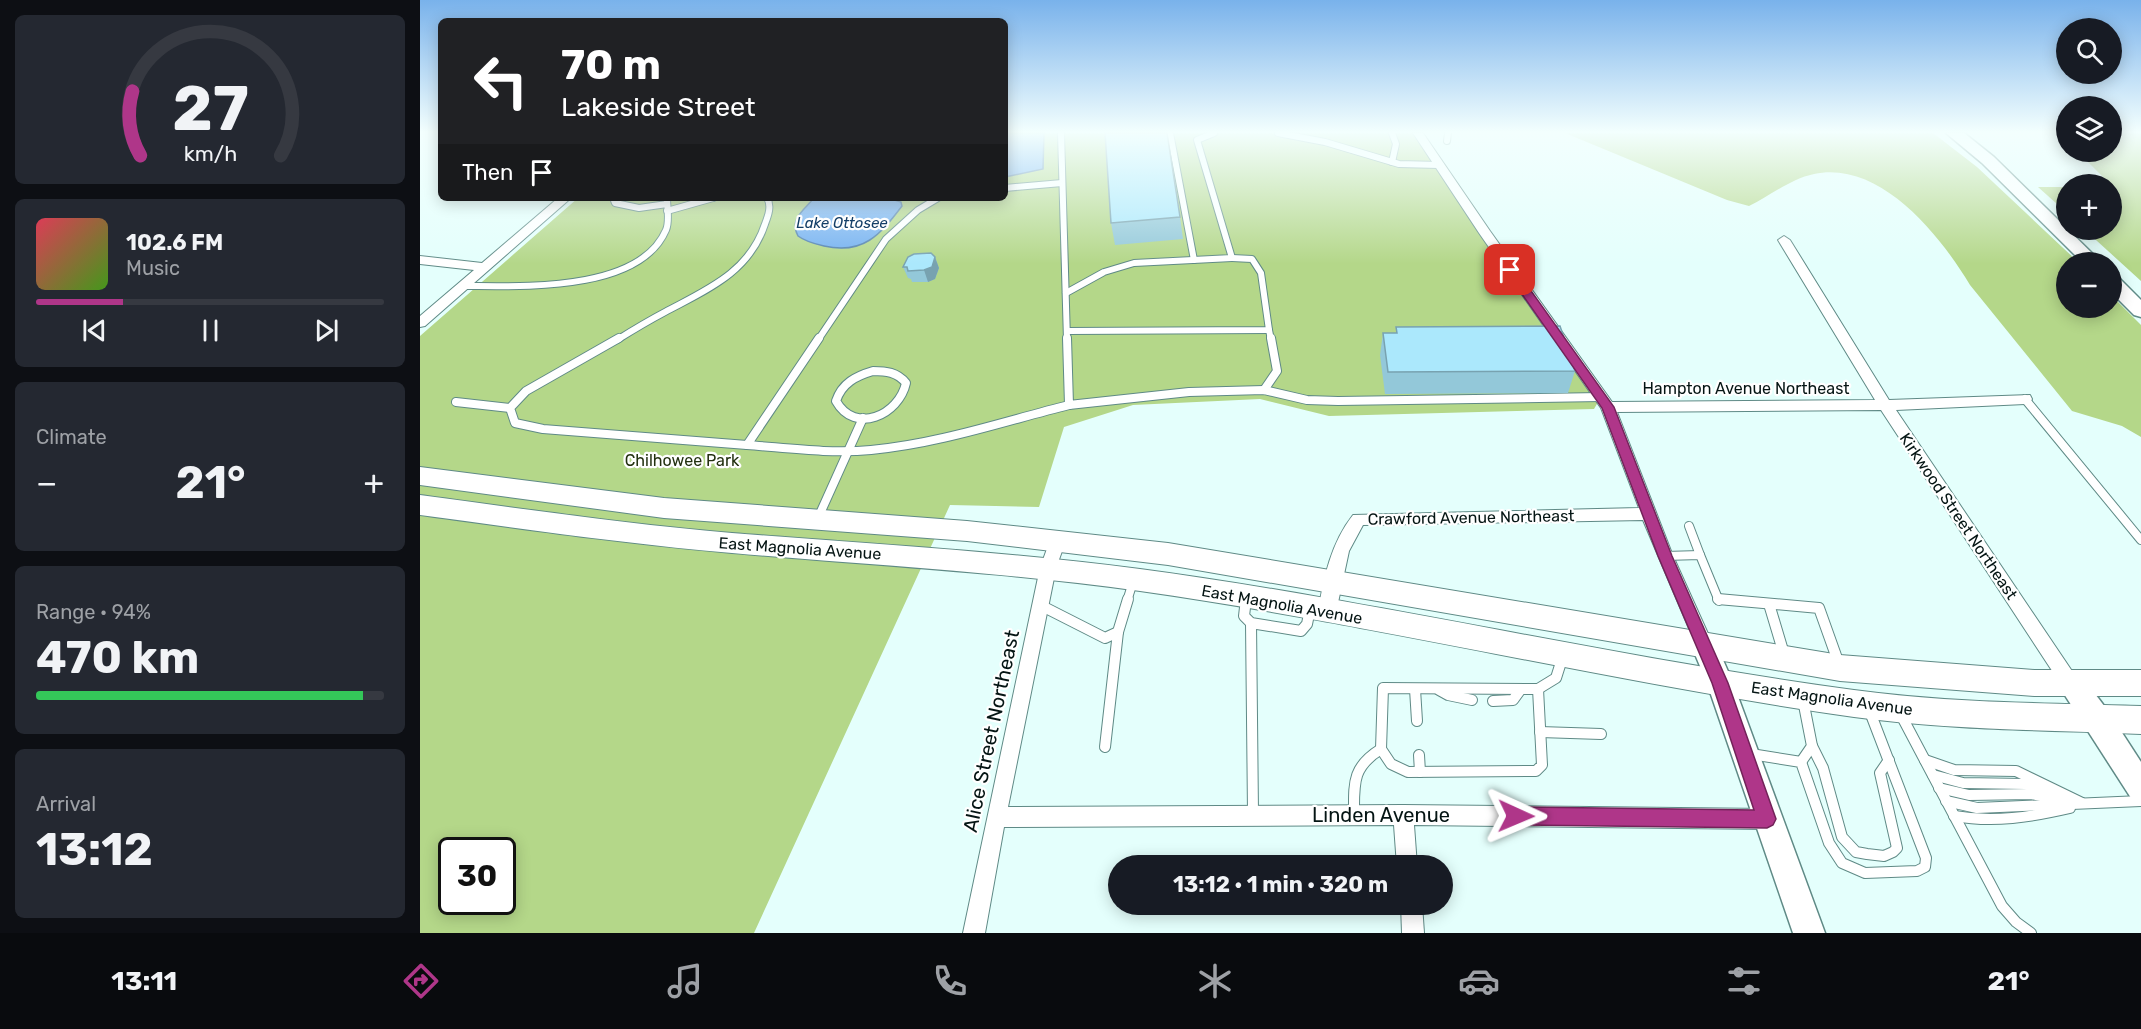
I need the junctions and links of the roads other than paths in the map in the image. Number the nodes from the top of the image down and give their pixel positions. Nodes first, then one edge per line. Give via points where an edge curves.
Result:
1 (1062, 177) edge
2 (1178, 177) edge
3 (1208, 177) edge
4 (1447, 177) edge
5 (2005, 177) edge
6 (1062, 183) junction
7 (1008, 188) edge
8 (562, 201) edge
9 (615, 201) edge
10 (690, 201) edge
11 (768, 201) edge
12 (933, 201) edge
13 (667, 204) edge
14 (1784, 240) dead end
15 (2082, 252) edge
16 (1232, 258) junction
17 (420, 260) edge
18 (1194, 260) junction
19 (485, 267) junction
20 (462, 286) junction
21 (2122, 292) edge
22 (1066, 293) junction
23 (2141, 311) edge
24 (420, 323) edge
25 (1269, 330) junction
26 (1067, 331) junction
27 (1264, 390) junction
28 (2025, 399) joint
29 (456, 402) dead end
30 (1604, 402) junction
31 (1069, 405) junction
32 (1885, 405) junction
33 (510, 408) junction
34 (862, 418) junction
35 (747, 445) junction
36 (846, 451) junction
37 (420, 476) edge
38 (420, 505) edge
39 (1648, 514) junction
40 (817, 521) junction
41 (1689, 526) dead end
42 (1058, 540) junction
43 (2141, 540) edge
44 (1700, 555) junction
45 (1665, 556) junction
46 (1048, 568) junction
47 (1134, 579) junction
48 (1332, 581) junction
49 (1769, 604) junction
50 (1040, 605) junction
51 (1249, 610) junction
52 (1318, 610) junction
53 (1118, 632) junction
54 (1705, 647) junction
55 (1563, 655) junction
56 (1785, 660) junction
57 (1840, 668) junction
58 (2141, 682) edge
59 (1720, 683) junction
60 (2070, 683) junction
61 (1415, 689) junction
62 (1437, 689) junction
63 (1521, 689) junction
64 (1538, 689) junction
65 (1802, 695) junction
66 (1472, 700) dead end
67 (1493, 700) dead end
68 (1868, 705) junction
69 (1898, 708) junction
70 (2098, 720) junction
71 (2141, 720) edge
72 (1417, 721) dead end
73 (1540, 732) junction
74 (1601, 734) dead end
75 (1812, 746) junction
76 (1105, 747) dead end
77 (1381, 749) junction
78 (1744, 753) junction
79 (1419, 755) dead end
80 (1889, 760) junction
81 (1925, 760) junction
82 (1801, 762) junction
83 (1420, 772) junction
84 (1933, 775) junction
85 (1940, 788) junction
86 (2141, 788) edge
87 (1946, 801) junction
88 (2141, 801) edge
89 (2083, 804) junction
90 (1253, 815) junction
91 (1354, 815) junction
92 (1403, 815) junction
93 (1954, 816) junction
94 (996, 817) junction
95 (1767, 819) junction
96 (1406, 855) edge
97 (1412, 915) edge
98 (975, 933) edge
99 (1413, 933) edge
100 (1809, 933) edge
101 (2031, 933) edge

1 - 6 lane
2 - 18 lane
3 - 16 lane
4 - 30 street
5 - 15 street
6 - 7 lane
6 - 22 lane
8 - 19 street
9 - 13 lane via 639,208
10 - 13 lane
11 - 33 lane via 769,218 740,267 713,288 526,391
12 - 35 lane via 886,239
13 - 20 lane via 667,229 657,248 609,275 571,283
14 - 32 street, Kirkwood Street Northeast
16 - 18 lane
16 - 25 lane via 1252,259 1261,273
17 - 19 street
18 - 22 lane via 1134,263 1104,272
19 - 20 street
20 - 24 street
21 - 23 street
22 - 26 lane
25 - 26 lane
25 - 27 lane via 1277,371
26 - 31 lane
27 - 30 lane via 1307,400
27 - 31 lane via 1189,392
28 - 32 street, Hampton Avenue Northeast
28 - 43 lane
29 - 33 lane
30 - 32 street, Hampton Avenue Northeast
30 - 39 street
31 - 36 lane via 934,439
32 - 60 street, Kirkwood Street Northeast
33 - 35 lane via 515,423 543,429
34 - 34 lane via 895,407 906,391 901,377 873,371 843,386 837,393 838,408
34 - 36 lane
35 - 36 lane
36 - 40 lane
37 - 40 main road, East Magnolia Avenue via 664,507
38 - 46 main road, East Magnolia Avenue via 621,532
39 - 45 street
39 - 48 street, Crawford Avenue Northeast via 1359,519 1347,535
40 - 42 main road, East Magnolia Avenue
41 - 44 lane
42 - 46 street, Alice Street Northeast
42 - 48 main road, East Magnolia Avenue
44 - 45 lane
44 - 49 lane via 1719,601
45 - 54 street
46 - 47 main road, East Magnolia Avenue
46 - 50 street, Alice Street Northeast
47 - 51 main road, East Magnolia Avenue
47 - 53 lane
48 - 52 street, Crawford Avenue Northeast
48 - 54 main road, East Magnolia Avenue
49 - 56 lane
49 - 57 lane via 1819,608
50 - 53 lane via 1105,638
50 - 94 street, Alice Street Northeast
51 - 52 main road, East Magnolia Avenue
51 - 90 lane
52 - 55 main road, East Magnolia Avenue
53 - 76 lane
54 - 56 main road, East Magnolia Avenue
54 - 59 street
55 - 59 main road, East Magnolia Avenue
55 - 64 lane via 1560,676
56 - 57 main road, East Magnolia Avenue
57 - 60 main road, East Magnolia Avenue
58 - 60 main road, East Magnolia Avenue
59 - 65 main road, East Magnolia Avenue
59 - 78 street
60 - 70 street, Kirkwood Street Northeast
61 - 62 lane
61 - 72 lane
61 - 77 lane via 1383,688
62 - 63 lane
62 - 66 lane
63 - 64 lane
63 - 67 lane via 1513,700
64 - 73 lane
65 - 68 main road, East Magnolia Avenue
65 - 75 lane
68 - 69 main road, East Magnolia Avenue
68 - 80 lane
69 - 70 main road, East Magnolia Avenue
69 - 81 lane
70 - 71 main road, East Magnolia Avenue
70 - 86 street, Kirkwood Street Northeast
73 - 74 lane
73 - 83 lane via 1542,765 1536,771
75 - 80 lane via 1823,768 1842,837 1856,852 1885,856 1894,854 1898,848 1880,773
75 - 82 lane
77 - 83 lane via 1391,764 1408,772
77 - 91 lane via 1361,763 1355,780
78 - 82 lane
78 - 95 street
79 - 83 lane
80 - 82 lane via 1926,858 1925,867 1917,871 1865,873 1842,862 1829,843
81 - 84 lane
81 - 89 lane via 1954,770 2016,771
84 - 85 lane
84 - 89 lane via 1963,783 2025,784
85 - 87 lane
85 - 89 lane via 1969,795 2031,794
87 - 89 lane via 1977,808
87 - 93 lane
88 - 89 lane
89 - 93 lane via 2037,816
90 - 91 street, Linden Avenue
90 - 94 street, Linden Avenue
91 - 92 street, Linden Avenue
92 - 95 street, Linden Avenue
92 - 96 street
93 - 101 lane via 2002,906
94 - 98 street, Alice Street Northeast
95 - 100 street
97 - 99 street

